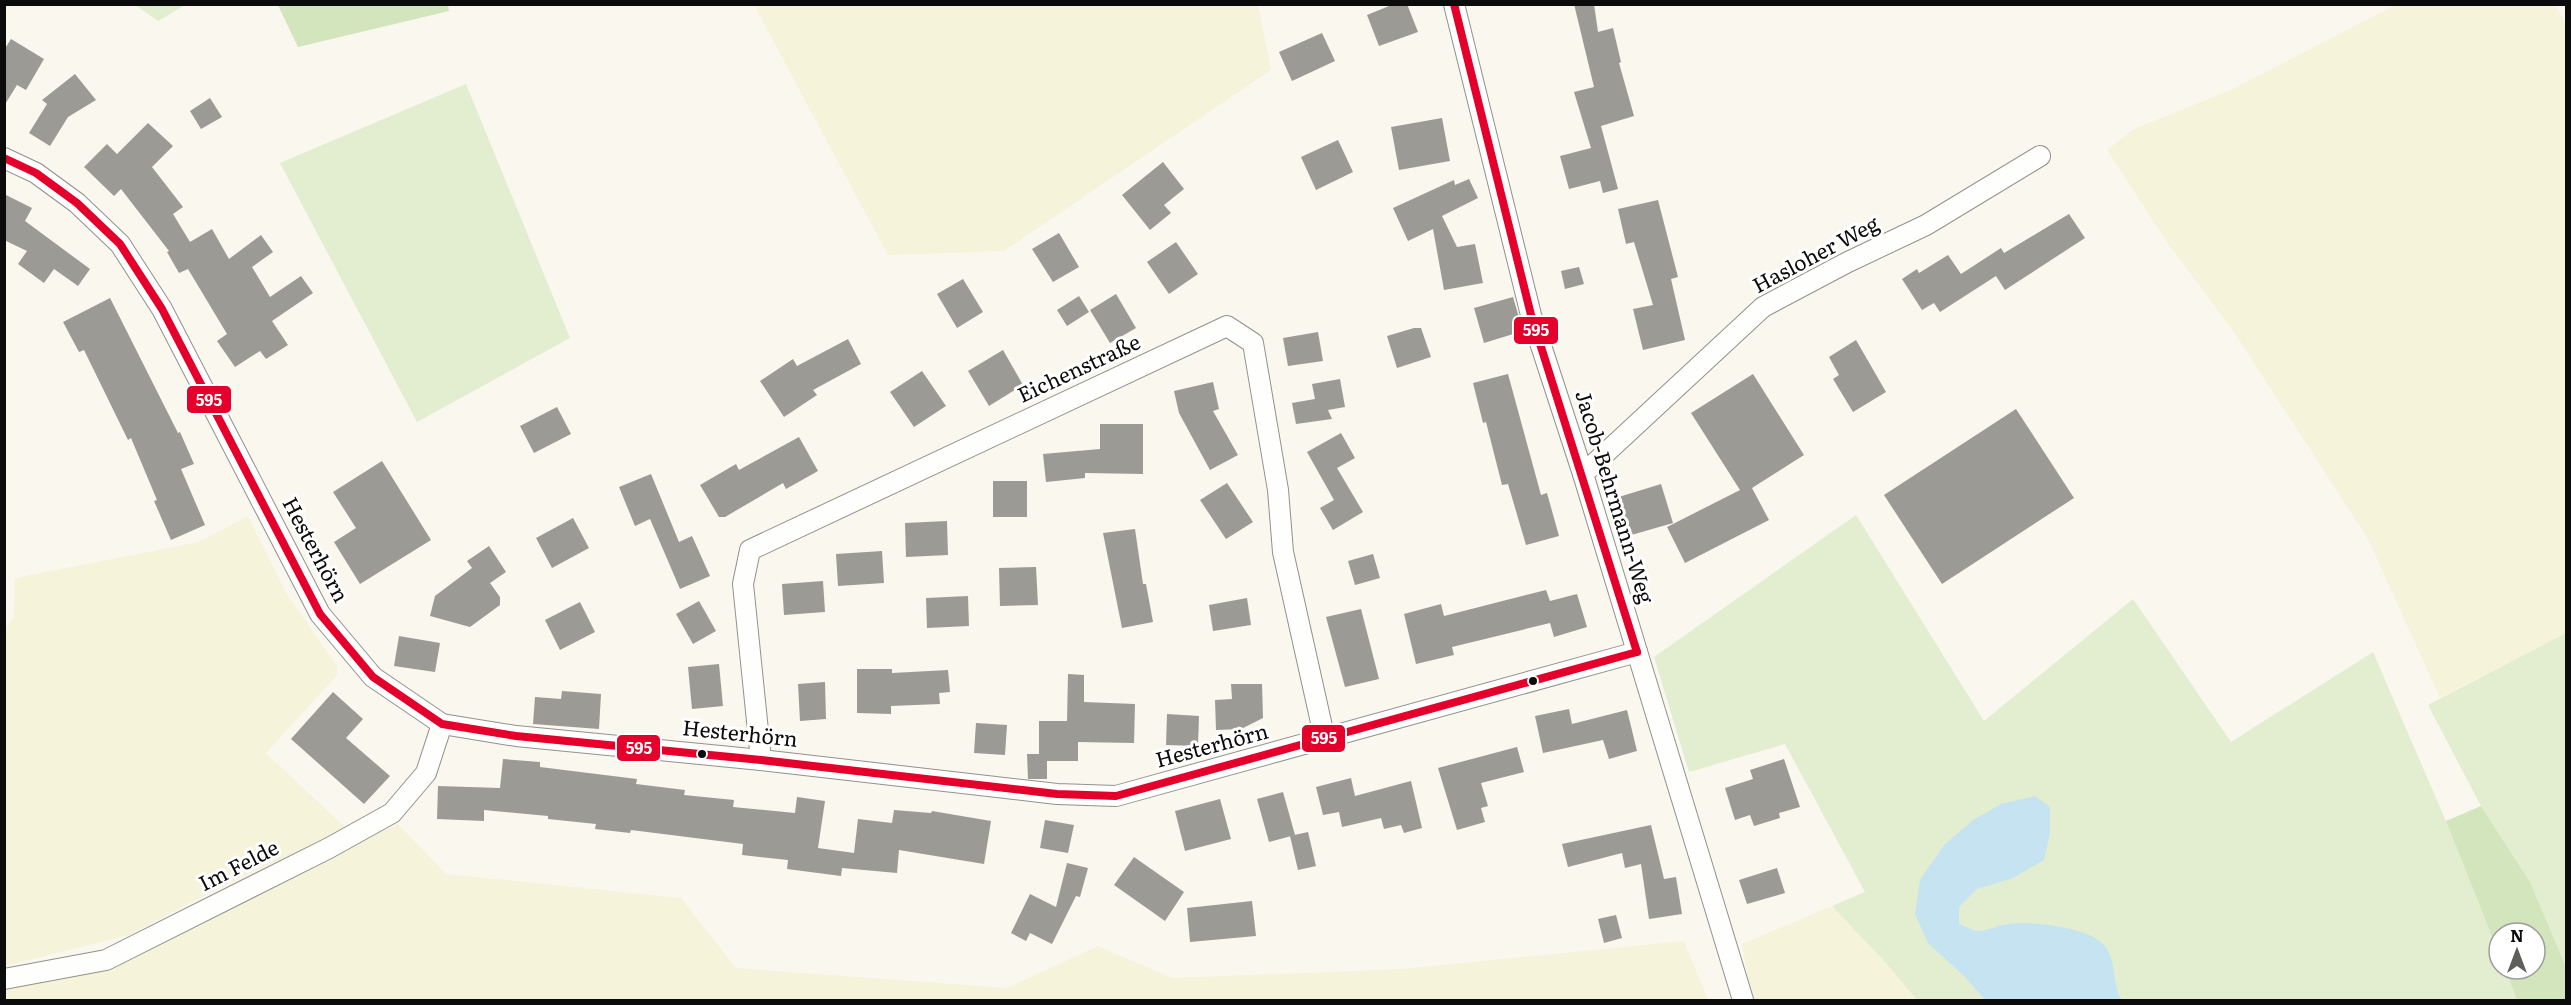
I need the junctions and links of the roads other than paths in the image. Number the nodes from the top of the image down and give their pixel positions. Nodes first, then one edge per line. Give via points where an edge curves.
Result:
1 (1454, 4) edge
2 (2040, 156) dead end
3 (4, 158) edge
4 (1583, 474) junction
5 (1637, 652) junction
6 (442, 724) junction
7 (1325, 740) junction
8 (761, 760) junction
9 (4, 979) edge
10 (1743, 1000) edge

1 - 4 street, Jacob-Behrmann-Weg via 1531,315
2 - 4 street, Hasloher Weg via 1926,225 1763,307
3 - 6 street, Hesterhörn via 36,172 77,202 120,244 162,309 320,614 373,677
4 - 5 street, Jacob-Behrmann-Weg
5 - 7 street, Hesterhörn
5 - 10 street, Jacob-Behrmann-Weg
6 - 8 street, Hesterhörn via 516,736
6 - 9 street, Im Felde via 426,772 392,813 106,960
7 - 8 street, Hesterhörn via 1116,796 1057,794
7 - 8 street, Eichenstraße via 1283,552 1278,490 1253,343 1227,326 750,550 743,584

